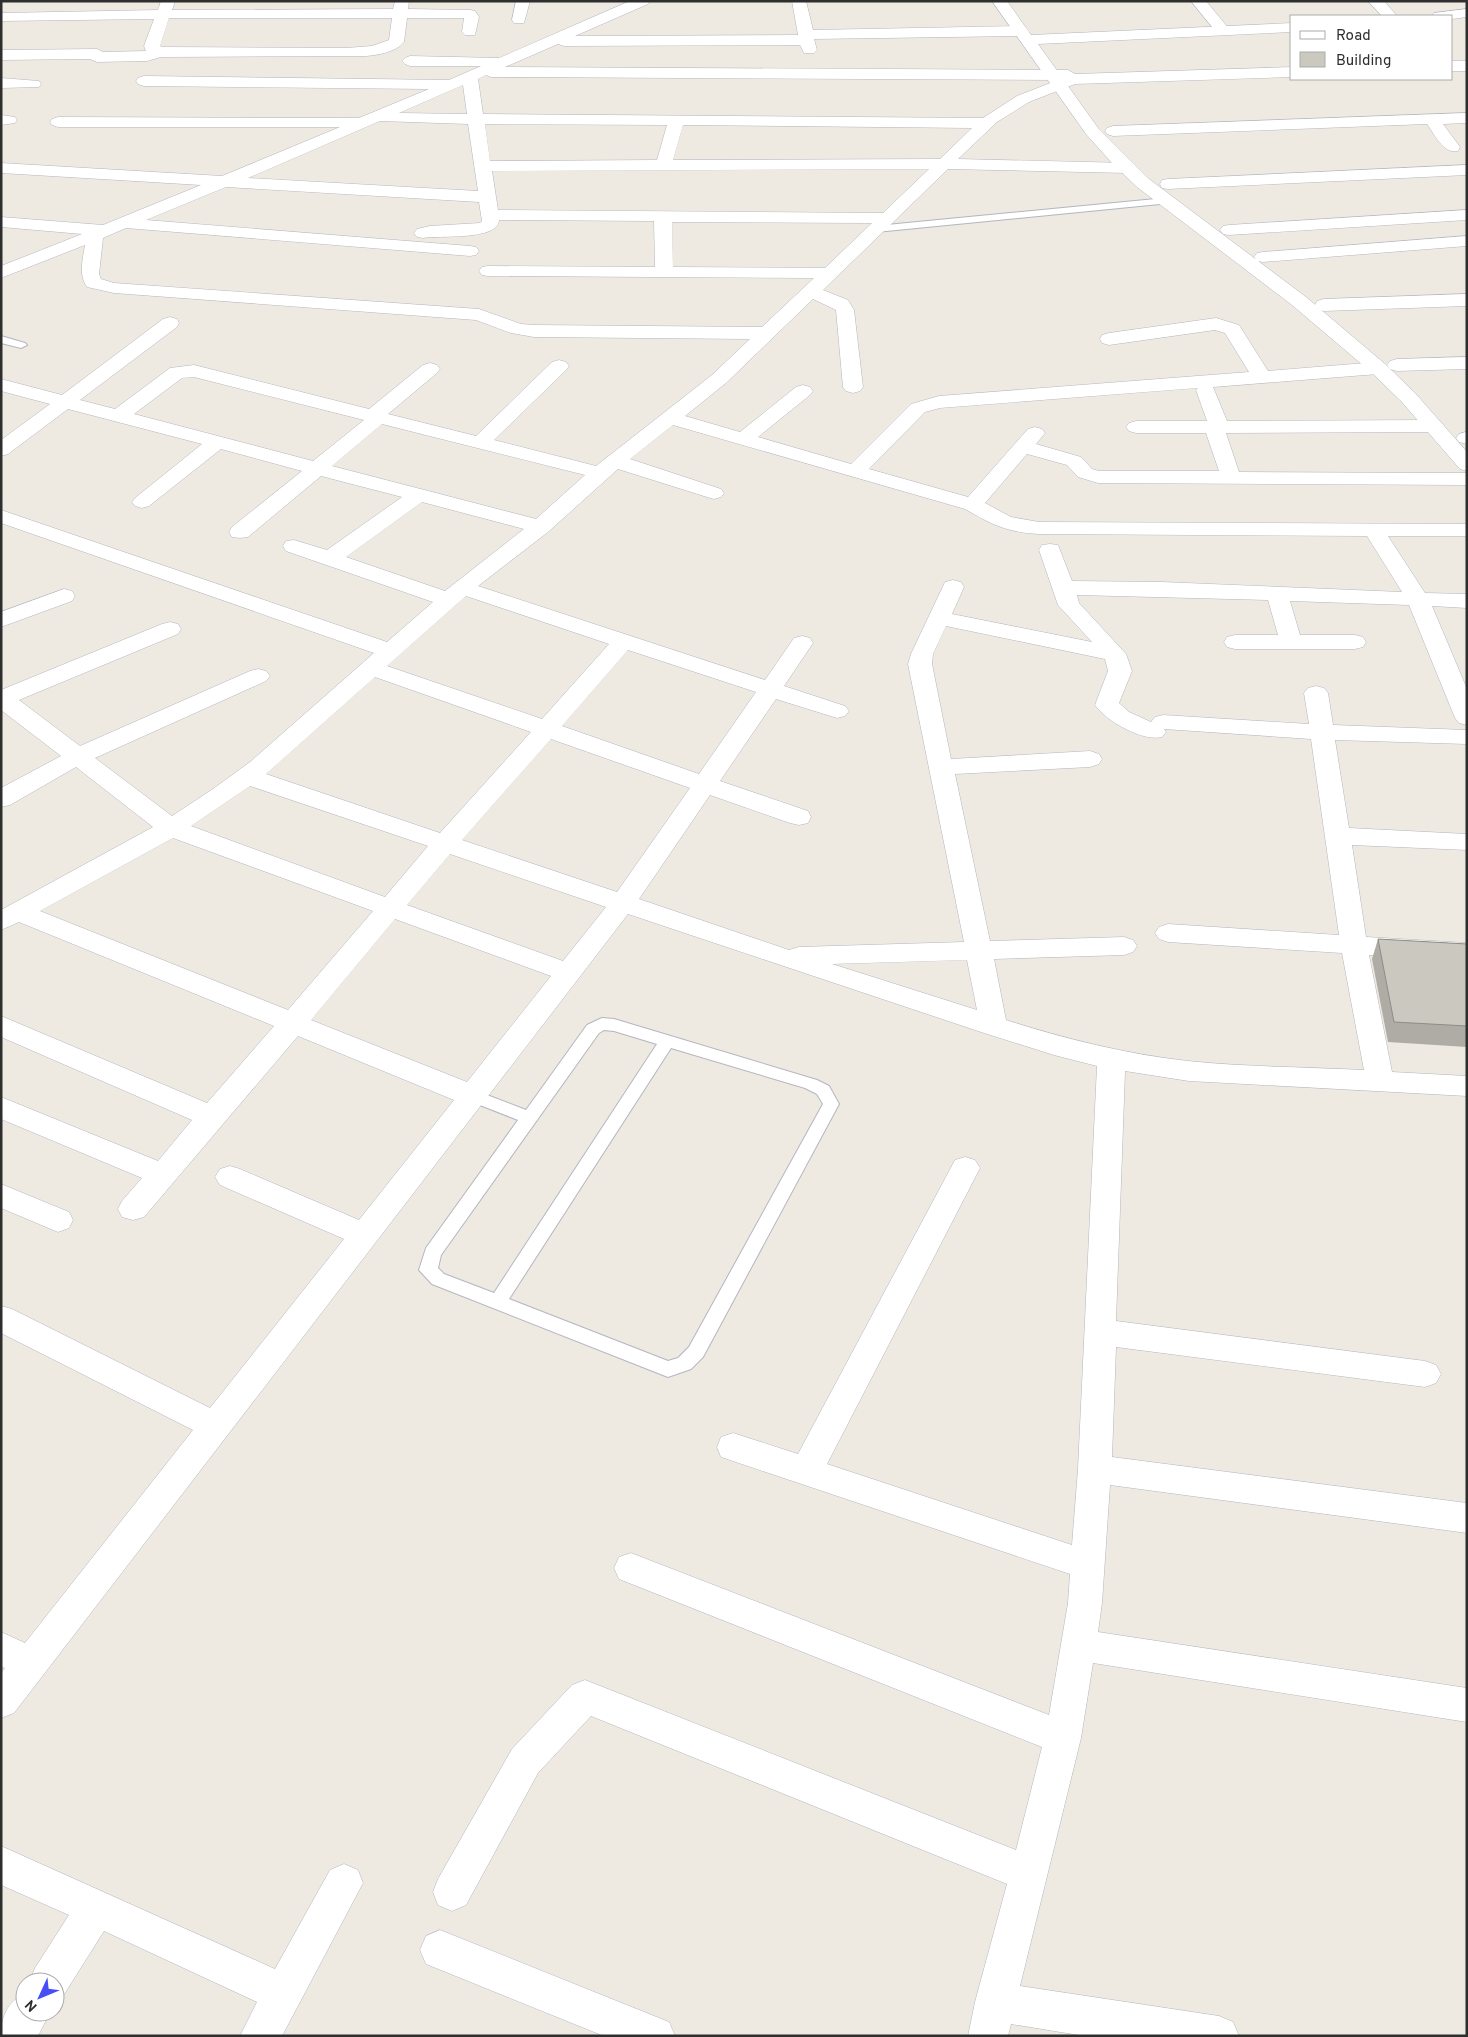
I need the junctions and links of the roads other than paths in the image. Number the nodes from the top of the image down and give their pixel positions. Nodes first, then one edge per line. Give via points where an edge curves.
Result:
1 (522, 1) edge
2 (643, 1) edge
3 (799, 1) edge
4 (1000, 1) edge
5 (1018, 1) edge
6 (1198, 1) edge
7 (1375, 1) edge
8 (401, 7) edge
9 (165, 8) edge
10 (1467, 14) edge
11 (1389, 15) edge
12 (1453, 15) edge
13 (1, 17) edge
14 (519, 20) dead end
15 (1290, 27) edge
16 (1222, 30) junction
17 (470, 32) dead end
18 (1024, 35) junction
19 (1046, 39) junction
20 (553, 41) junction
21 (808, 42) junction
22 (160, 52) junction
23 (1, 55) edge
24 (410, 60) dead end
25 (504, 63) junction
26 (1453, 66) edge
27 (1467, 66) edge
28 (1290, 72) edge
29 (470, 78) junction
30 (1063, 79) junction
31 (144, 81) dead end
32 (1, 83) edge
33 (33, 84) dead end
34 (1467, 118) edge
35 (476, 119) junction
36 (1431, 119) junction
37 (371, 120) junction
38 (676, 121) junction
39 (58, 122) dead end
40 (987, 123) junction
41 (1113, 131) junction
42 (1452, 147) dead end
43 (664, 164) junction
44 (944, 164) junction
45 (483, 166) junction
46 (1, 168) edge
47 (1128, 168) junction
48 (1465, 171) edge
49 (225, 181) junction
50 (1167, 192) junction
51 (487, 197) junction
52 (490, 215) junction
53 (1467, 215) edge
54 (663, 217) junction
55 (1, 222) edge
56 (124, 223) junction
57 (882, 224) junction
58 (1229, 230) junction
59 (101, 233) junction
60 (1467, 241) edge
61 (406, 246) junction
62 (470, 250) dead end
63 (1263, 257) junction
64 (3, 271) edge
65 (488, 271) dead end
66 (664, 272) junction
67 (830, 273) junction
68 (811, 291) junction
69 (1467, 300) edge
70 (1324, 305) junction
71 (170, 323) dead end
72 (767, 333) junction
73 (1, 339) edge
74 (1109, 339) dead end
75 (21, 345) dead end
76 (1467, 363) edge
77 (559, 366) dead end
78 (1388, 366) junction
79 (430, 369) dead end
80 (1262, 377) junction
81 (852, 387) dead end
82 (4, 389) edge
83 (1206, 390) dead end
84 (803, 391) dead end
85 (65, 402) junction
86 (118, 416) junction
87 (376, 417) junction
88 (670, 418) junction
89 (1136, 427) dead end
90 (1214, 427) junction
91 (1456, 430) edge
92 (742, 439) junction
93 (218, 442) junction
94 (480, 443) junction
95 (1, 450) edge
96 (1467, 465) edge
97 (607, 467) junction
98 (318, 468) junction
99 (855, 471) junction
100 (1231, 478) junction
101 (1467, 479) edge
102 (714, 493) dead end
103 (418, 495) junction
104 (142, 502) dead end
105 (972, 505) junction
106 (1, 516) edge
107 (540, 527) junction
108 (1373, 529) junction
109 (1467, 530) edge
110 (240, 532) dead end
111 (294, 546) dead end
112 (1050, 550) dead end
113 (330, 558) junction
114 (953, 587) dead end
115 (1062, 588) junction
116 (455, 594) junction
117 (1277, 594) junction
118 (64, 596) dead end
119 (1418, 599) junction
120 (1467, 601) edge
121 (938, 618) junction
122 (1, 620) edge
123 (170, 629) dead end
124 (624, 641) junction
125 (1234, 642) dead end
126 (1290, 642) junction
127 (1355, 642) dead end
128 (802, 643) dead end
129 (390, 651) junction
130 (1115, 654) junction
131 (371, 668) junction
132 (258, 676) dead end
133 (771, 689) junction
134 (1316, 693) dead end
135 (2, 698) edge
136 (837, 710) dead end
137 (1467, 718) edge
138 (546, 729) junction
139 (1322, 732) junction
140 (1467, 737) edge
141 (78, 756) junction
142 (1090, 759) dead end
143 (941, 768) junction
144 (246, 776) junction
145 (705, 784) junction
146 (1, 799) edge
147 (799, 817) dead end
148 (171, 828) junction
149 (1338, 836) junction
150 (1467, 842) edge
151 (445, 843) junction
152 (623, 903) junction
153 (389, 908) junction
154 (10, 917) edge
155 (1168, 933) dead end
156 (1354, 944) junction
157 (1124, 946) dead end
158 (979, 950) junction
159 (1467, 952) edge
160 (780, 956) junction
161 (569, 973) junction
162 (293, 1023) junction
163 (1, 1026) edge
164 (994, 1026) junction
165 (668, 1040) junction
166 (1111, 1059) junction
167 (1380, 1082) junction
168 (1467, 1086) edge
169 (473, 1096) junction
170 (1, 1107) edge
171 (212, 1117) junction
172 (530, 1118) junction
173 (965, 1168) dead end
174 (163, 1175) junction
175 (230, 1177) dead end
176 (1, 1194) edge
177 (133, 1210) dead end
178 (58, 1220) dead end
179 (365, 1235) junction
180 (497, 1303) junction
181 (1, 1318) edge
182 (1100, 1332) junction
183 (1425, 1374) dead end
184 (215, 1426) junction
185 (733, 1447) dead end
186 (1095, 1470) junction
187 (806, 1471) junction
188 (1467, 1518) edge
189 (1088, 1565) junction
190 (631, 1568) dead end
191 (1078, 1645) junction
192 (16, 1656) edge
193 (1, 1701) edge
194 (1467, 1705) edge
195 (1063, 1738) junction
196 (1, 1865) edge
197 (1028, 1874) junction
198 (344, 1883) dead end
199 (452, 1892) dead end
200 (96, 1908) junction
201 (440, 1950) dead end
202 (55, 1972) edge
203 (283, 1993) junction
204 (992, 2019) edge
205 (23, 2022) edge
206 (14, 2036) edge
207 (260, 2036) edge
208 (655, 2036) edge
209 (1218, 2036) edge

1 - 14 street
2 - 20 street
3 - 21 street
4 - 18 street
5 - 19 street
6 - 16 street
7 - 11 street
8 - 9 street
8 - 17 street via 470,14
8 - 22 street via 396,42 370,52
9 - 13 street
9 - 22 street via 152,46
10 - 12 street
15 - 16 street
16 - 19 street
18 - 19 street
18 - 21 street
18 - 30 street
19 - 30 street
20 - 21 street
20 - 25 street
22 - 23 street via 147,56
24 - 25 street
25 - 29 street
26 - 27 street
28 - 30 street
29 - 30 street
29 - 31 street
29 - 35 street
29 - 37 street
30 - 40 street via 1008,106
30 - 41 street
30 - 47 street via 1092,131
32 - 33 street
34 - 36 street
35 - 37 street
35 - 38 street
35 - 45 street
36 - 41 street
36 - 42 street
37 - 39 street
37 - 49 street
38 - 40 street
38 - 43 street
40 - 44 street
41 - 50 street
43 - 44 street
43 - 45 street
44 - 47 street
44 - 57 street
45 - 51 street
46 - 49 street
47 - 50 street
48 - 50 street
49 - 51 street
49 - 56 street
50 - 57 lane
50 - 58 street
50 - 78 street via 1299,301
51 - 52 street
52 - 54 street
52 - 61 street via 488,227 435,230 424,233
53 - 58 street
54 - 57 street
54 - 66 street
55 - 59 street
56 - 59 street
56 - 61 street
57 - 67 street
58 - 63 street
59 - 64 street
59 - 72 street via 90,274 92,283 114,288 479,315 518,329 534,331
60 - 63 street
61 - 62 street
63 - 70 street
65 - 66 street
66 - 67 street
67 - 68 street
68 - 72 street
68 - 81 street via 841,304 844,310
69 - 70 street
70 - 78 street
71 - 85 street
72 - 88 street via 719,379
73 - 75 lane
74 - 80 street via 1216,324 1225,326 1232,329
76 - 78 street
77 - 94 street
78 - 80 street
78 - 91 street
79 - 87 street
80 - 99 street via 939,402 918,408
82 - 85 street
83 - 90 street via 1218,419
84 - 92 street
85 - 86 street
85 - 95 street
86 - 87 street via 178,372 186,370
86 - 93 street
87 - 94 street
87 - 98 street
88 - 92 street
88 - 97 street
89 - 90 street
90 - 91 street
90 - 100 street
91 - 96 street
92 - 99 street
93 - 98 street
93 - 104 street
94 - 97 street
97 - 102 street
97 - 107 street
98 - 103 street
98 - 110 street
99 - 105 street
100 - 101 street
100 - 105 street via 1098,477 1030,439
103 - 107 street
103 - 113 street
105 - 108 street via 1003,522 1039,528
106 - 129 street
107 - 116 street
108 - 109 street
108 - 119 street
111 - 113 street
112 - 115 street
113 - 116 street
114 - 121 street
115 - 117 street
115 - 130 street via 1069,605
116 - 124 street
116 - 129 street
117 - 119 street
117 - 126 street
118 - 122 street
119 - 120 street
119 - 137 street
121 - 130 street
121 - 143 street via 920,664
123 - 135 street
124 - 133 street
124 - 138 street
125 - 126 street
126 - 127 street
128 - 133 street
129 - 131 street
130 - 139 street via 1120,671 1107,705 1121,717 1158,727
131 - 138 street
131 - 144 street
132 - 141 street
133 - 136 street
133 - 145 street
134 - 139 street
135 - 141 street
138 - 145 street
138 - 151 street
139 - 140 street
139 - 149 street
141 - 146 street
141 - 148 street
142 - 143 street
143 - 158 street
144 - 148 street
144 - 151 street
145 - 147 street
145 - 152 street
148 - 153 street
148 - 154 street
149 - 150 street
149 - 156 street
151 - 152 street
151 - 153 street
152 - 160 street
152 - 161 street
153 - 161 street
153 - 162 street
154 - 162 street
155 - 156 street
156 - 159 street
156 - 167 street
157 - 158 street
158 - 160 street
158 - 164 street
160 - 164 street
161 - 169 street
162 - 169 street
162 - 171 street
163 - 171 street
164 - 166 street
165 - 172 lane via 614,1025 602,1024 592,1029
165 - 180 lane
165 - 180 lane via 810,1084 823,1090 831,1104 696,1352 684,1364 668,1369
166 - 167 street via 1189,1071
166 - 182 street
167 - 168 street
169 - 172 lane
169 - 179 street
170 - 174 street
171 - 174 street
172 - 180 lane via 432,1253 428,1270 438,1279
173 - 187 street
174 - 177 street
175 - 179 street
176 - 178 street
179 - 184 street
181 - 184 street
182 - 183 street
182 - 186 street
184 - 192 street
185 - 187 street
186 - 188 street
186 - 189 street
187 - 189 street
189 - 191 street
190 - 195 street
191 - 194 street
191 - 195 street
192 - 193 street
195 - 197 street
196 - 200 street
197 - 199 street via 585,1697 525,1761
197 - 204 street
198 - 203 street
200 - 202 street
200 - 203 street
201 - 208 street
203 - 207 street
204 - 209 street
205 - 206 street

